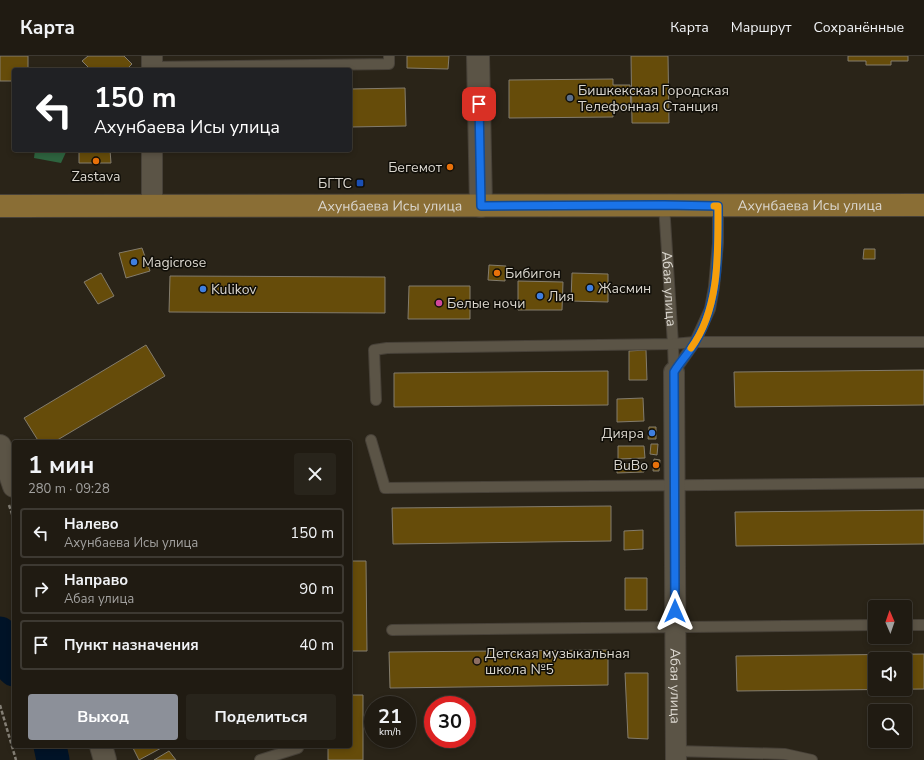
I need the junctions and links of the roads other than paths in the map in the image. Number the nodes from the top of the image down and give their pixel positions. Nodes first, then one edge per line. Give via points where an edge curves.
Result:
1 (389, 56) edge
2 (478, 56) edge
3 (152, 64) edge
4 (152, 152) edge
5 (664, 205) junction
6 (924, 205) edge
7 (0, 206) edge
8 (152, 206) junction
9 (481, 206) junction
10 (718, 206) junction
11 (695, 342) junction
12 (924, 342) edge
13 (673, 344) junction
14 (674, 372) junction
15 (376, 400) dead end
16 (371, 440) dead end
17 (0, 446) edge
18 (12, 480) edge
19 (924, 483) edge
20 (674, 486) junction
21 (924, 624) edge
22 (868, 625) edge
23 (912, 625) edge
24 (675, 627) junction
25 (392, 630) dead end
26 (102, 748) edge
27 (298, 748) dead end
28 (676, 756) edge
29 (279, 757) edge
30 (105, 760) edge
31 (260, 760) edge
32 (812, 760) edge

1 - 3 lane via 389,64
2 - 9 street
4 - 8 street
5 - 9 main road, Ахунбаева Исы улица
5 - 10 main road, Ахунбаева Исы улица
5 - 13 lane, Абая улица
6 - 10 main road, Ахунбаева Исы улица
7 - 8 main road, Ахунбаева Исы улица
8 - 9 main road, Ахунбаева Исы улица
10 - 11 lane, Абая улица via 714,287 710,308
11 - 12 lane
11 - 13 lane
11 - 14 lane, Абая улица
13 - 14 lane, Абая улица
13 - 15 lane via 374,350
14 - 20 street, Абая улица
16 - 20 lane via 385,488
17 - 18 street
19 - 20 lane
20 - 24 street, Абая улица
21 - 23 lane
22 - 24 lane
24 - 25 lane
24 - 28 street, Абая улица
26 - 30 street
27 - 29 lane
28 - 32 lane via 785,754
29 - 31 lane

